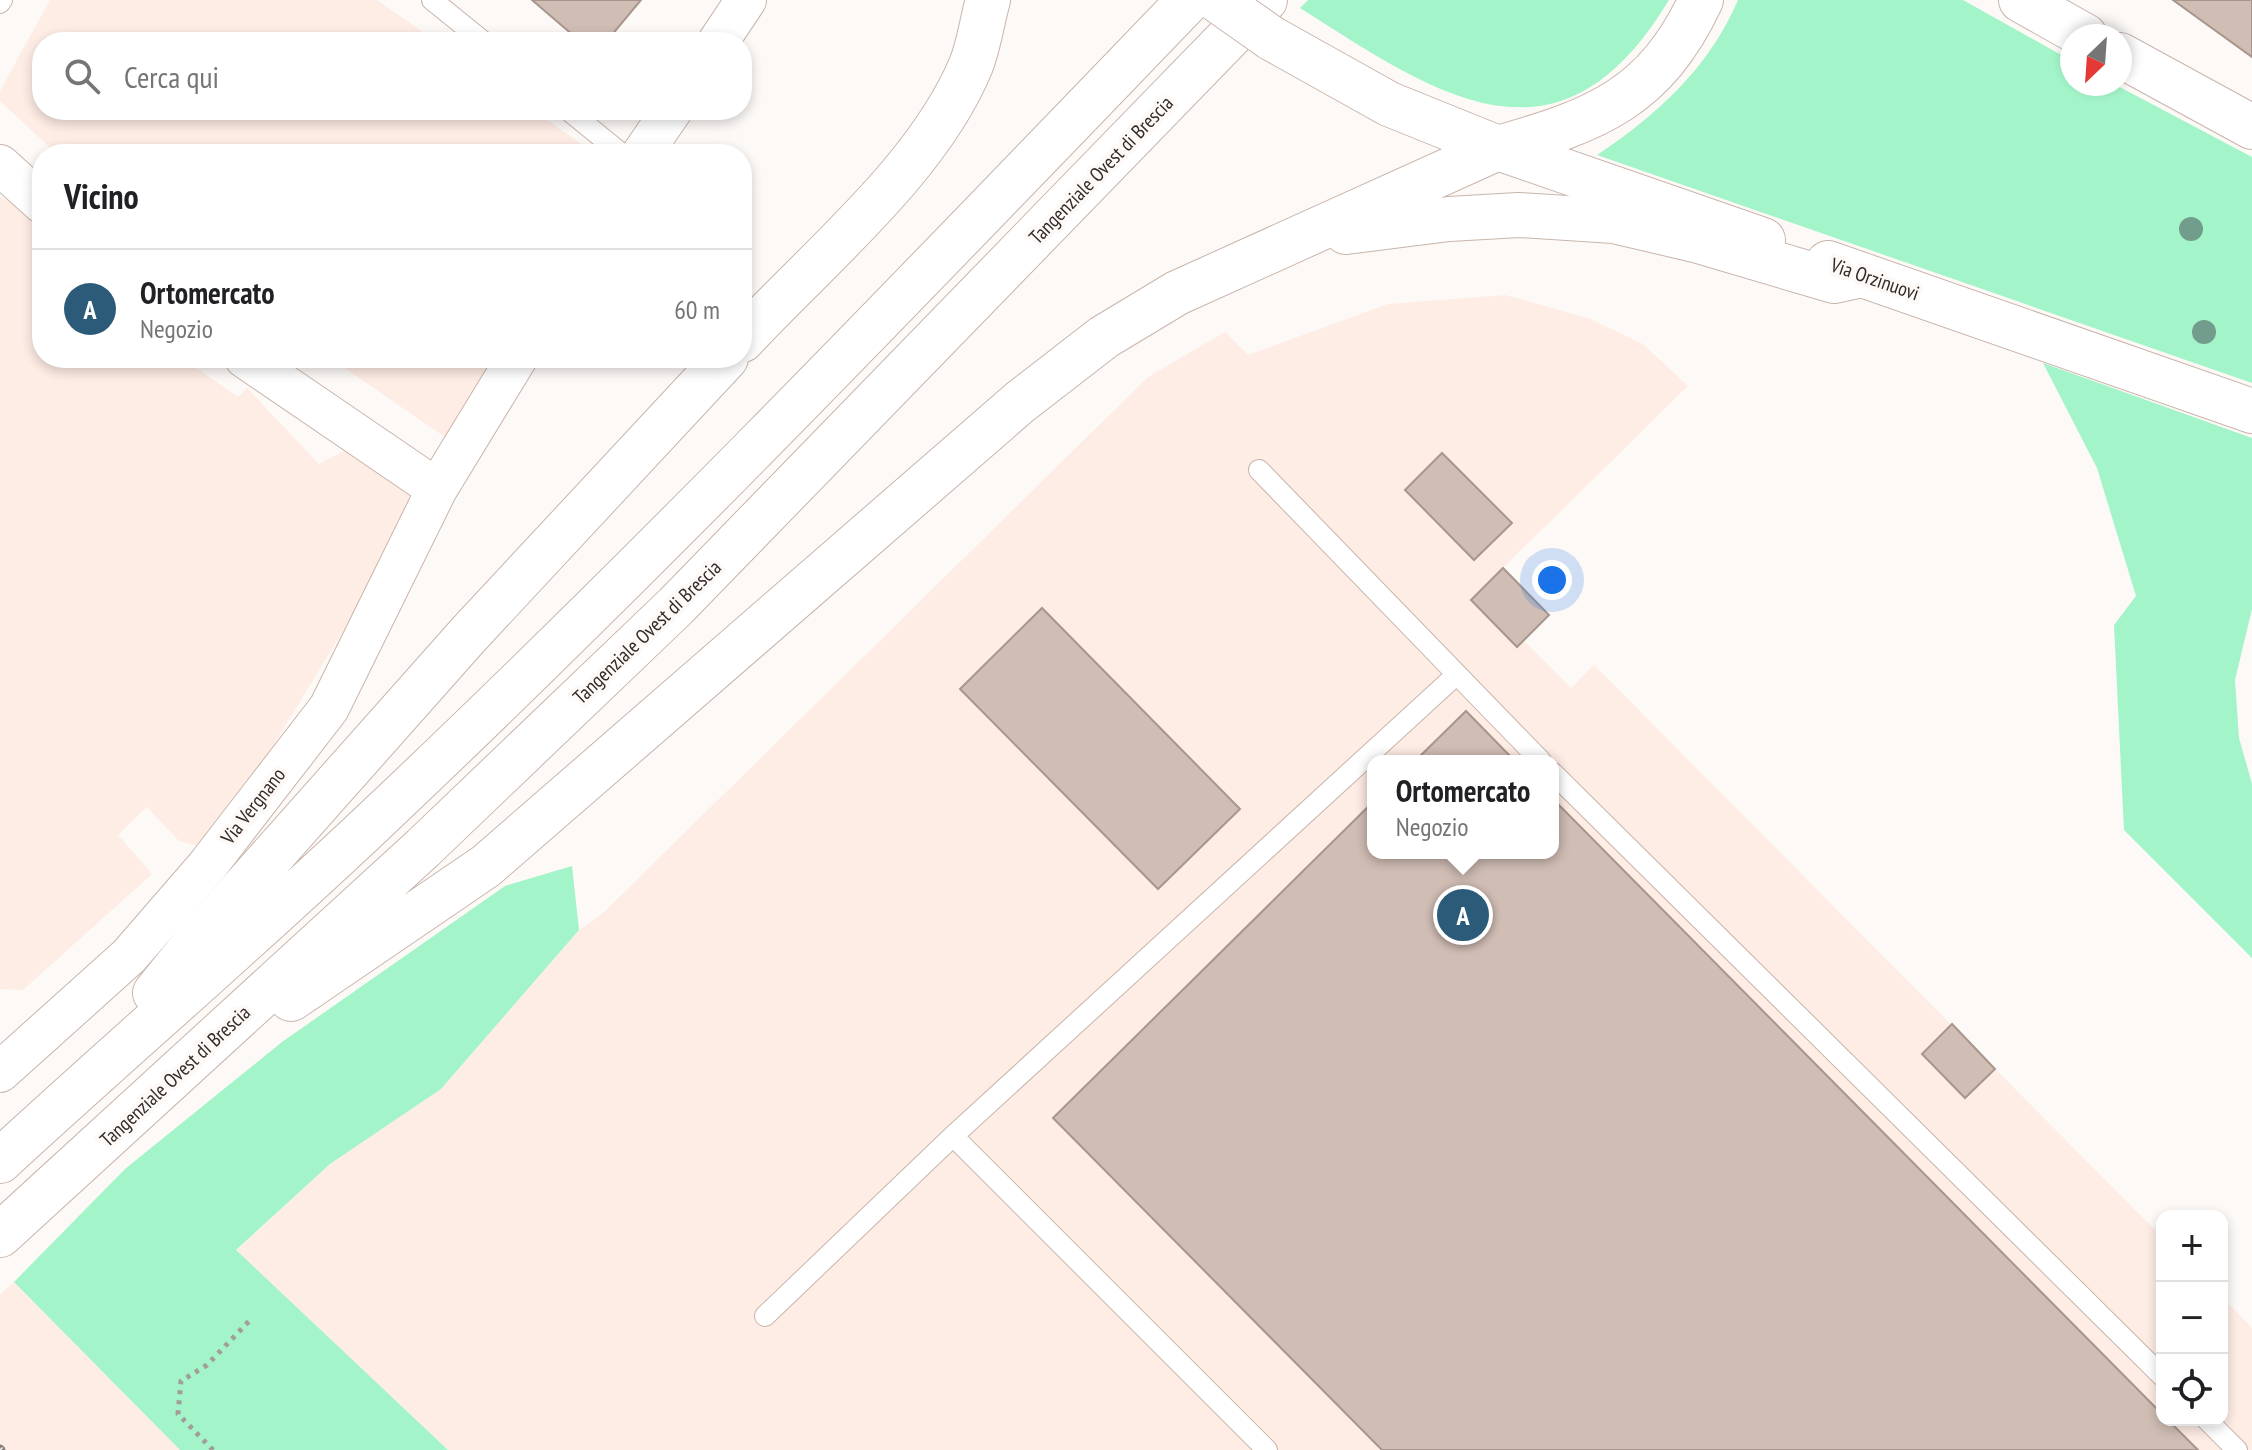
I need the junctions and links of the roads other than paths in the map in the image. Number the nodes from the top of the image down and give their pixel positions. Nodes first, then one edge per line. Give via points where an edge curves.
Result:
1 (432, 0) edge
2 (746, 0) edge
3 (988, 0) edge
4 (1189, 0) edge
5 (1217, 0) edge
6 (1701, 0) edge
7 (2021, 0) edge
8 (1268, 19) edge
9 (2064, 24) edge
10 (472, 32) edge
11 (725, 32) edge
12 (2132, 62) edge
13 (580, 120) edge
14 (665, 120) edge
15 (2252, 127) edge
16 (610, 144) edge
17 (649, 144) edge
18 (1498, 148) junction
19 (0, 165) edge
20 (32, 194) edge
21 (1270, 249) junction
22 (1862, 275) junction
23 (752, 330) edge
24 (260, 368) edge
25 (511, 368) edge
26 (717, 368) edge
27 (2252, 411) edge
28 (1259, 470) dead end
29 (437, 489) junction
30 (1455, 676) junction
31 (1369, 755) edge
32 (1535, 755) edge
33 (1367, 757) edge
34 (1559, 779) edge
35 (0, 1072) edge
36 (174, 1079) junction
37 (76, 1092) junction
38 (953, 1136) junction
39 (0, 1161) edge
40 (0, 1235) edge
41 (765, 1316) dead end
42 (2156, 1370) edge
43 (2213, 1426) edge
44 (1267, 1450) edge
45 (2237, 1450) edge

1 - 10 lane
2 - 11 street
3 - 23 main road via 971,64 946,113 909,166
4 - 37 main road via 634,570 383,814
5 - 8 main road, Via Orzinuovi, bridge
6 - 18 main road via 1686,34 1655,72 1620,101 1575,126
7 - 9 main road
8 - 18 main road, Via Orzinuovi via 1389,104
8 - 36 main road, Tangenziale Ovest di Brescia via 676,606
12 - 15 main road
13 - 16 lane
14 - 17 street
18 - 21 main road
18 - 22 main road, Via Orzinuovi
19 - 20 street
21 - 22 main road via 1359,229 1519,215 1614,221 1834,281
21 - 36 main road via 1177,293 1104,337 1020,402 486,866
22 - 27 main road, Via Orzinuovi
24 - 29 street
25 - 29 street, Via Vergnano
26 - 37 main road via 469,634 200,937
28 - 30 lane
29 - 35 street, Via Vergnano via 329,708 207,866 129,956
30 - 31 lane
30 - 32 lane
33 - 38 lane
34 - 42 lane
36 - 40 main road, Tangenziale Ovest di Brescia
37 - 39 main road
38 - 41 lane
38 - 44 lane
43 - 45 lane

